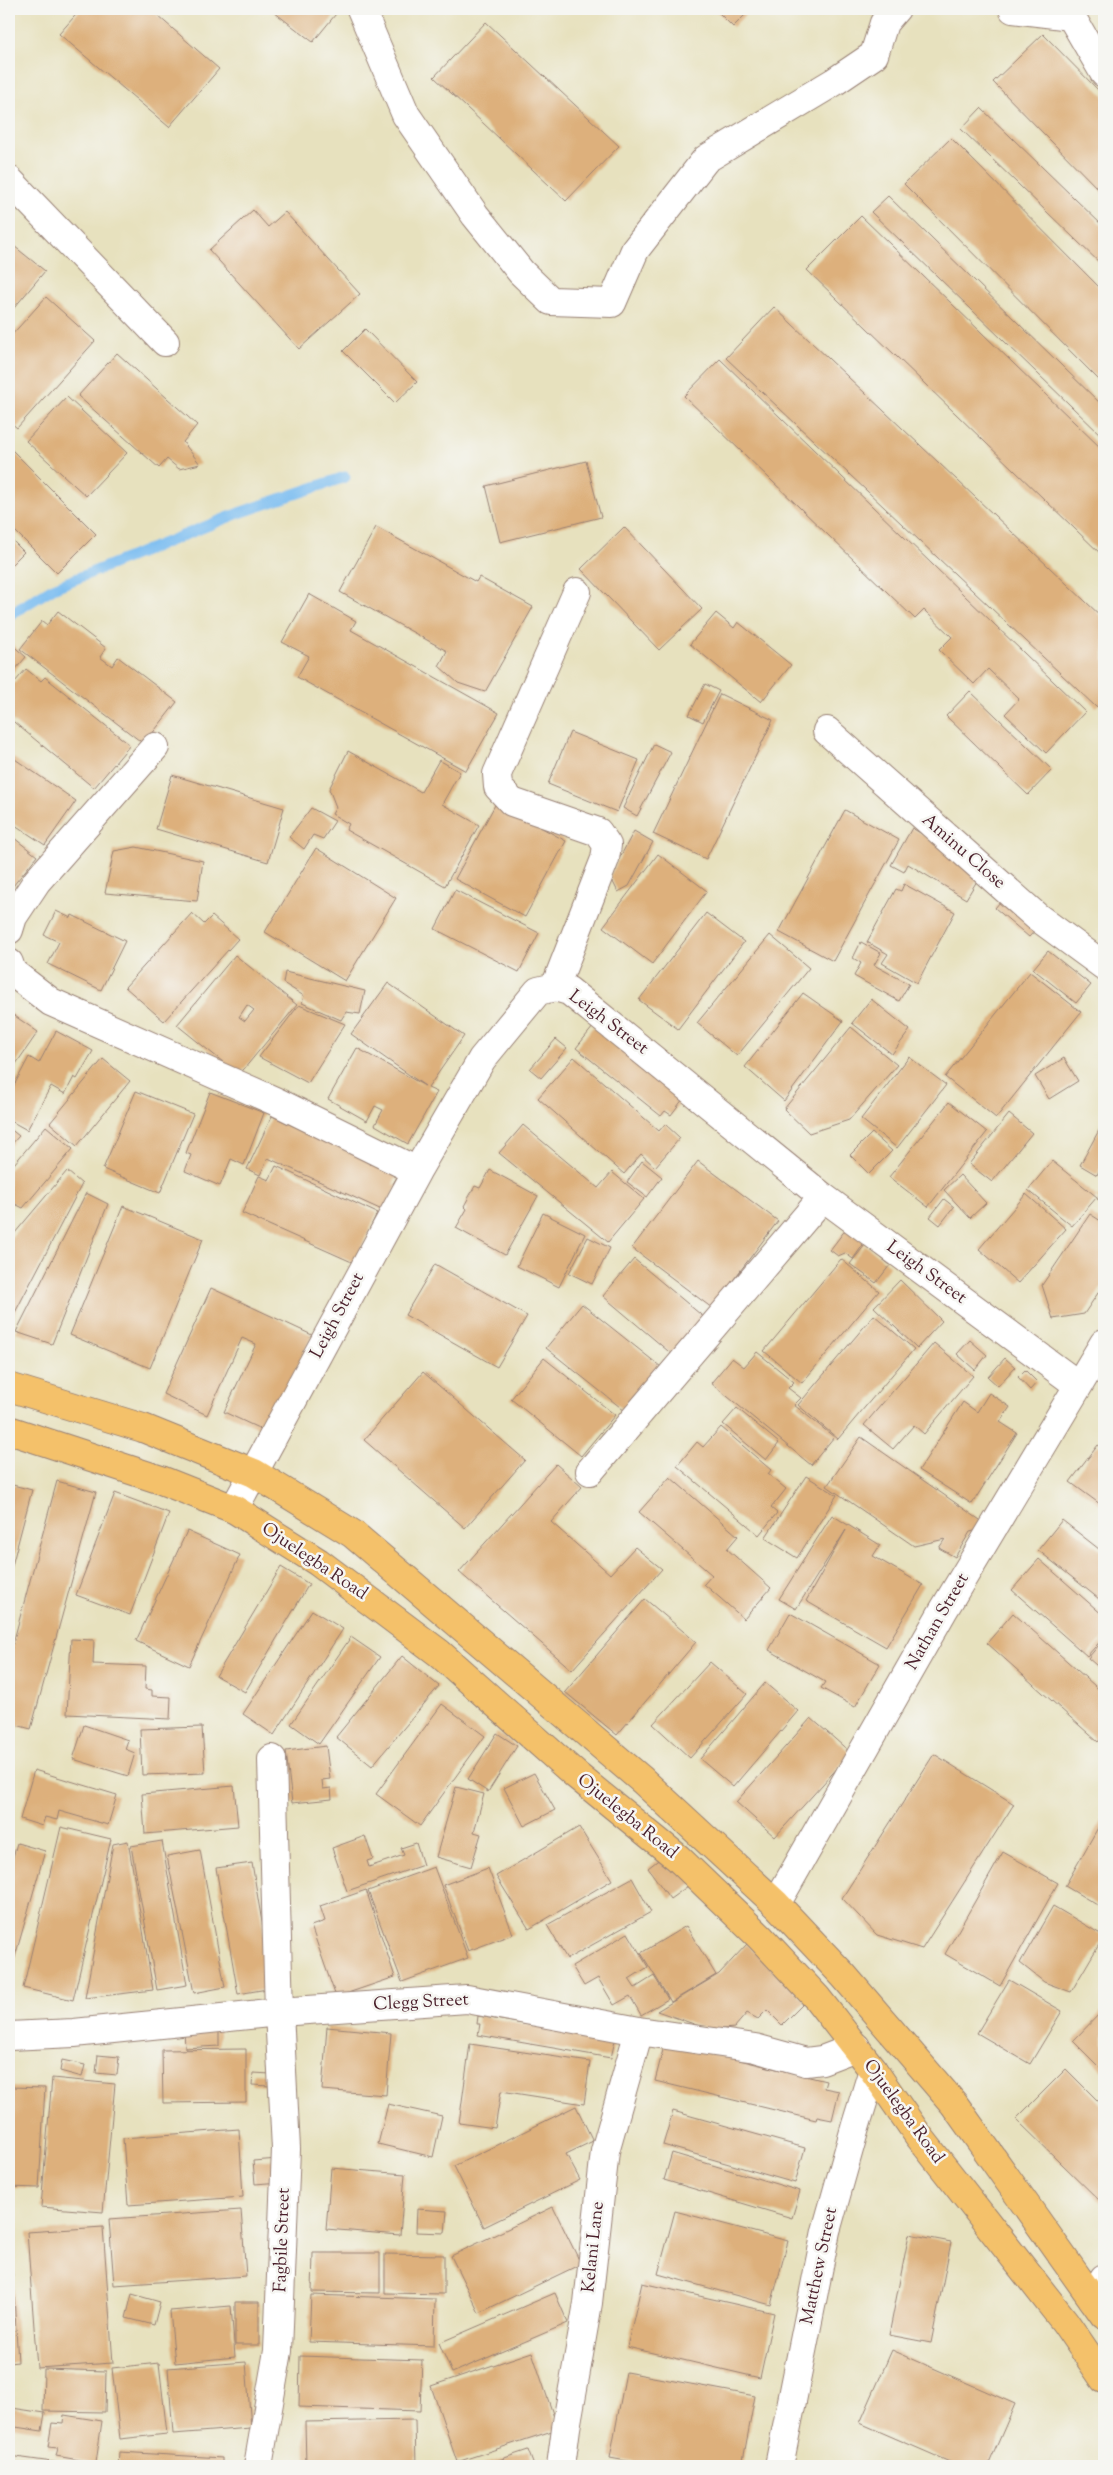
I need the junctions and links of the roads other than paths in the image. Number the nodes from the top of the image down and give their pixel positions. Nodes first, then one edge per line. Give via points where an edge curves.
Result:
1 (361, 9) edge
2 (896, 9) edge
3 (1013, 9) edge
4 (1104, 73) edge
5 (9, 180) edge
6 (165, 342) dead end
7 (577, 592) dead end
8 (827, 731) dead end
9 (155, 746) dead end
10 (9, 930) edge
11 (9, 963) edge
12 (1104, 966) edge
13 (555, 987) junction
14 (417, 1171) junction
15 (823, 1197) junction
16 (1104, 1343) edge
17 (1078, 1385) junction
18 (9, 1387) edge
19 (9, 1430) edge
20 (590, 1471) dead end
21 (254, 1474) junction
22 (234, 1509) junction
23 (272, 1759) dead end
24 (776, 1904) junction
25 (279, 2012) junction
26 (639, 2031) junction
27 (9, 2036) edge
28 (856, 2047) junction
29 (873, 2070) junction
30 (1100, 2297) edge
31 (1104, 2379) edge
32 (258, 2466) edge
33 (561, 2466) edge
34 (779, 2466) edge

1 - 2 street via 406,115 475,215 521,272 551,301 612,303 635,250 706,159 874,55 884,23
3 - 4 street via 1071,16
5 - 6 street
7 - 13 street via 497,774 498,787 512,802 598,832 607,845 605,859
8 - 12 street, Aminu Close via 1036,916
9 - 10 street via 37,881 13,917
11 - 14 street via 12,972 50,1002 277,1102
13 - 14 street, Leigh Street via 538,991 482,1059
13 - 15 street, Leigh Street via 569,991 612,1024
14 - 21 street, Leigh Street
15 - 17 street, Leigh Street
15 - 20 street
16 - 17 street, Nathan Street
17 - 24 street, Nathan Street via 943,1611
18 - 21 main road, Ojuelegba Road via 143,1428
19 - 22 main road, Ojuelegba Road via 161,1480
21 - 22 street, Leigh Street
21 - 24 main road, Ojuelegba Road via 353,1534 642,1780
22 - 28 main road, Ojuelegba Road via 318,1562 439,1653 576,1775 678,1858 760,1937 817,1998
23 - 25 street, Fagbile Street
24 - 30 main road, Ojuelegba Road via 844,1976 954,2104
25 - 26 street, Clegg Street via 468,1999
25 - 27 street, Clegg Street via 74,2033
25 - 32 street, Fagbile Street via 286,2149 278,2351
26 - 28 street, Clegg Street via 756,2048 806,2062 822,2060
26 - 33 street, Kelani Lane via 605,2151 588,2303
28 - 29 main road, Ojuelegba Road
29 - 31 main road, Ojuelegba Road via 918,2135 1065,2322
29 - 34 street, Matthew Street via 826,2231

